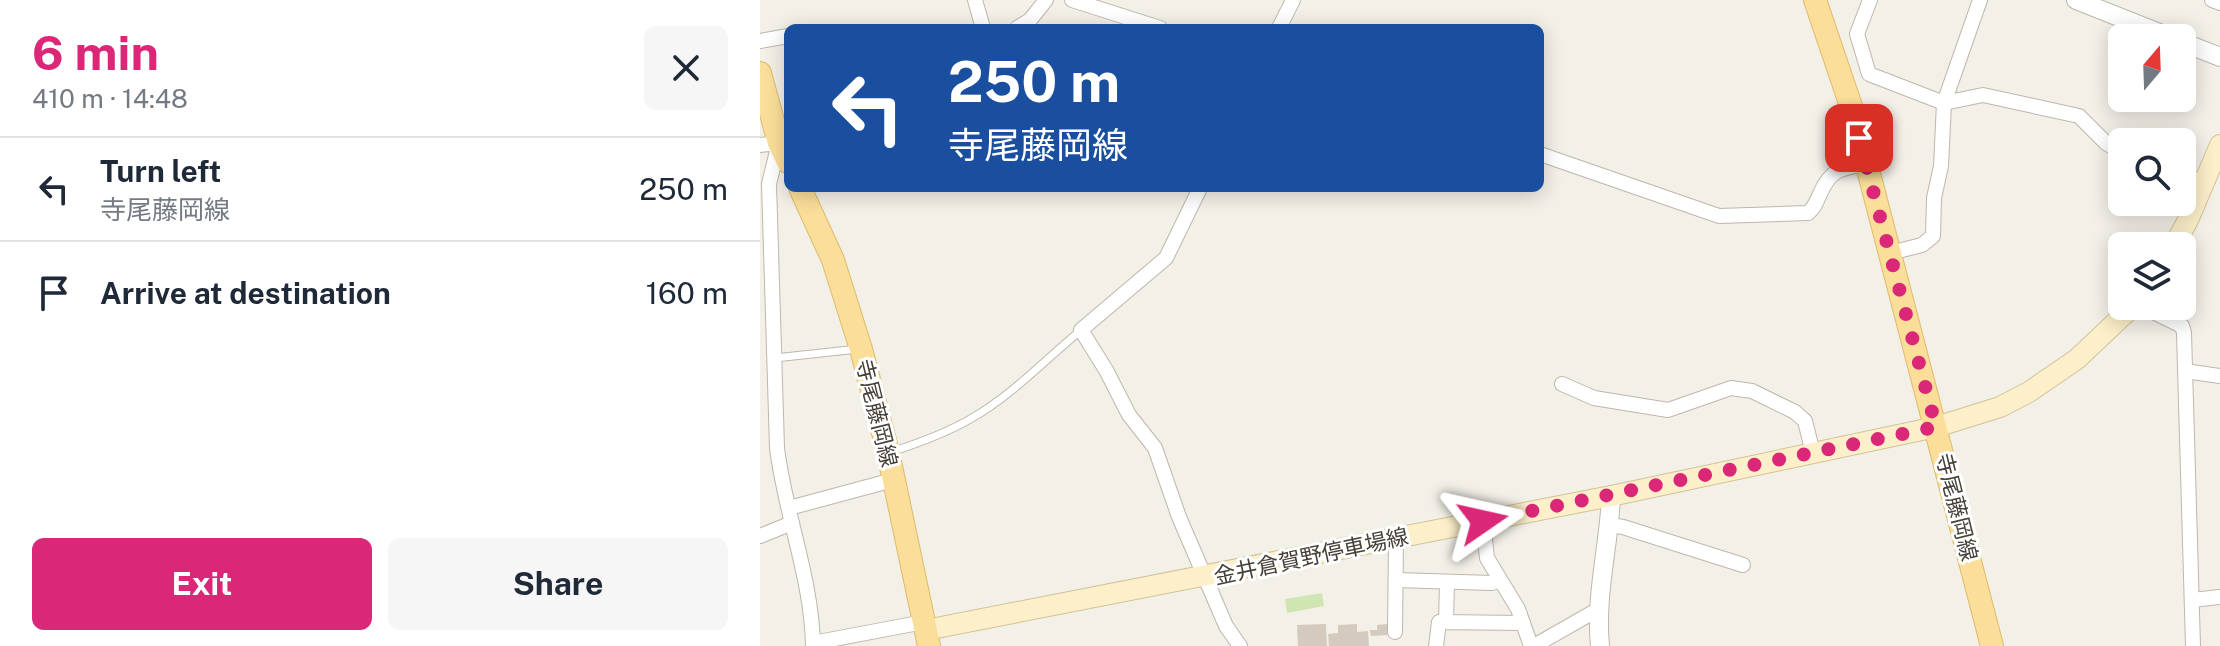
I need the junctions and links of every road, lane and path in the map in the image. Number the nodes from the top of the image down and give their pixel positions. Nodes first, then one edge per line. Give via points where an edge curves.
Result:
1 (975, 0) edge
2 (1046, 0) edge
3 (1072, 0) edge
4 (1293, 0) edge
5 (1815, 0) edge
6 (1870, 0) edge
7 (1980, 0) edge
8 (2076, 0) edge
9 (2212, 0) edge
10 (2220, 3) edge
11 (982, 24) edge
12 (1024, 24) edge
13 (1147, 24) edge
14 (1281, 24) edge
15 (2137, 24) edge
16 (784, 37) edge
17 (760, 41) edge
18 (2196, 48) edge
19 (2220, 57) edge
20 (760, 73) edge
21 (1944, 103) junction
22 (2108, 144) edge
23 (2220, 145) edge
24 (776, 150) edge
25 (1544, 155) edge
26 (1866, 164) junction
27 (2212, 173) edge
28 (802, 192) edge
29 (1198, 192) edge
30 (2181, 232) edge
31 (1890, 253) junction
32 (765, 267) edge
33 (2118, 320) edge
34 (2170, 320) edge
35 (1081, 330) junction
36 (861, 349) junction
37 (766, 359) edge
38 (2185, 371) junction
39 (2220, 376) edge
40 (1562, 384) dead end
41 (1936, 427) junction
42 (888, 452) junction
43 (1813, 453) junction
44 (893, 480) junction
45 (1611, 496) junction
46 (790, 516) junction
47 (1483, 521) junction
48 (1610, 525) junction
49 (760, 536) edge
50 (1396, 538) junction
51 (1743, 565) dead end
52 (1206, 577) junction
53 (1396, 580) junction
54 (1499, 580) junction
55 (1447, 582) junction
56 (2220, 597) edge
57 (2192, 600) junction
58 (1597, 610) junction
59 (1446, 622) junction
60 (1523, 623) junction
61 (1395, 632) dead end
62 (926, 633) edge
63 (813, 645) edge
64 (1240, 646) edge
65 (1436, 646) edge
66 (1533, 646) edge
67 (1600, 646) edge
68 (1992, 646) edge
69 (2193, 646) edge

1 - 11 street
2 - 12 street
3 - 13 street
4 - 14 street
5 - 26 main road, 寺尾藤岡線
6 - 21 street via 1857,34 1869,74
7 - 21 street
8 - 15 street
9 - 10 street
16 - 17 street
18 - 19 street
20 - 24 main road
21 - 22 street via 1983,95 2079,116
21 - 31 street via 1933,236 1922,245
23 - 27 main road
24 - 32 street
25 - 26 street via 1726,217 1808,213 1834,172
26 - 31 main road, 寺尾藤岡線
27 - 30 main road
28 - 36 main road, 寺尾藤岡線 via 833,260
29 - 35 street via 1166,258
31 - 41 main road, 寺尾藤岡線
32 - 37 street
33 - 41 main road, 金井倉賀野停車場線 via 2077,359 2029,392
34 - 38 street via 2182,326
35 - 42 lane via 975,417
35 - 52 street via 1129,415 1155,448
36 - 37 lane
36 - 42 main road, 寺尾藤岡線
37 - 46 street
38 - 39 street
38 - 57 street
40 - 43 street via 1594,398 1668,410 1713,392 1752,391 1805,421
41 - 43 main road, 金井倉賀野停車場線
41 - 68 main road, 寺尾藤岡線
42 - 44 main road, 寺尾藤岡線
43 - 45 main road, 金井倉賀野停車場線
44 - 46 street
44 - 62 main road, 寺尾藤岡線
45 - 47 main road, 金井倉賀野停車場線
45 - 48 street
46 - 49 street
46 - 63 street
47 - 50 main road, 金井倉賀野停車場線
47 - 54 street via 1487,558
48 - 51 street
48 - 58 street
50 - 52 main road, 金井倉賀野停車場線
50 - 53 street
52 - 62 main road, 金井倉賀野停車場線
52 - 64 street
53 - 55 street
53 - 61 street
54 - 55 street
54 - 60 street
55 - 59 street
56 - 57 street
57 - 69 street
58 - 66 street
58 - 67 street
59 - 60 street
59 - 65 street via 1439,622
60 - 66 street
62 - 63 street

